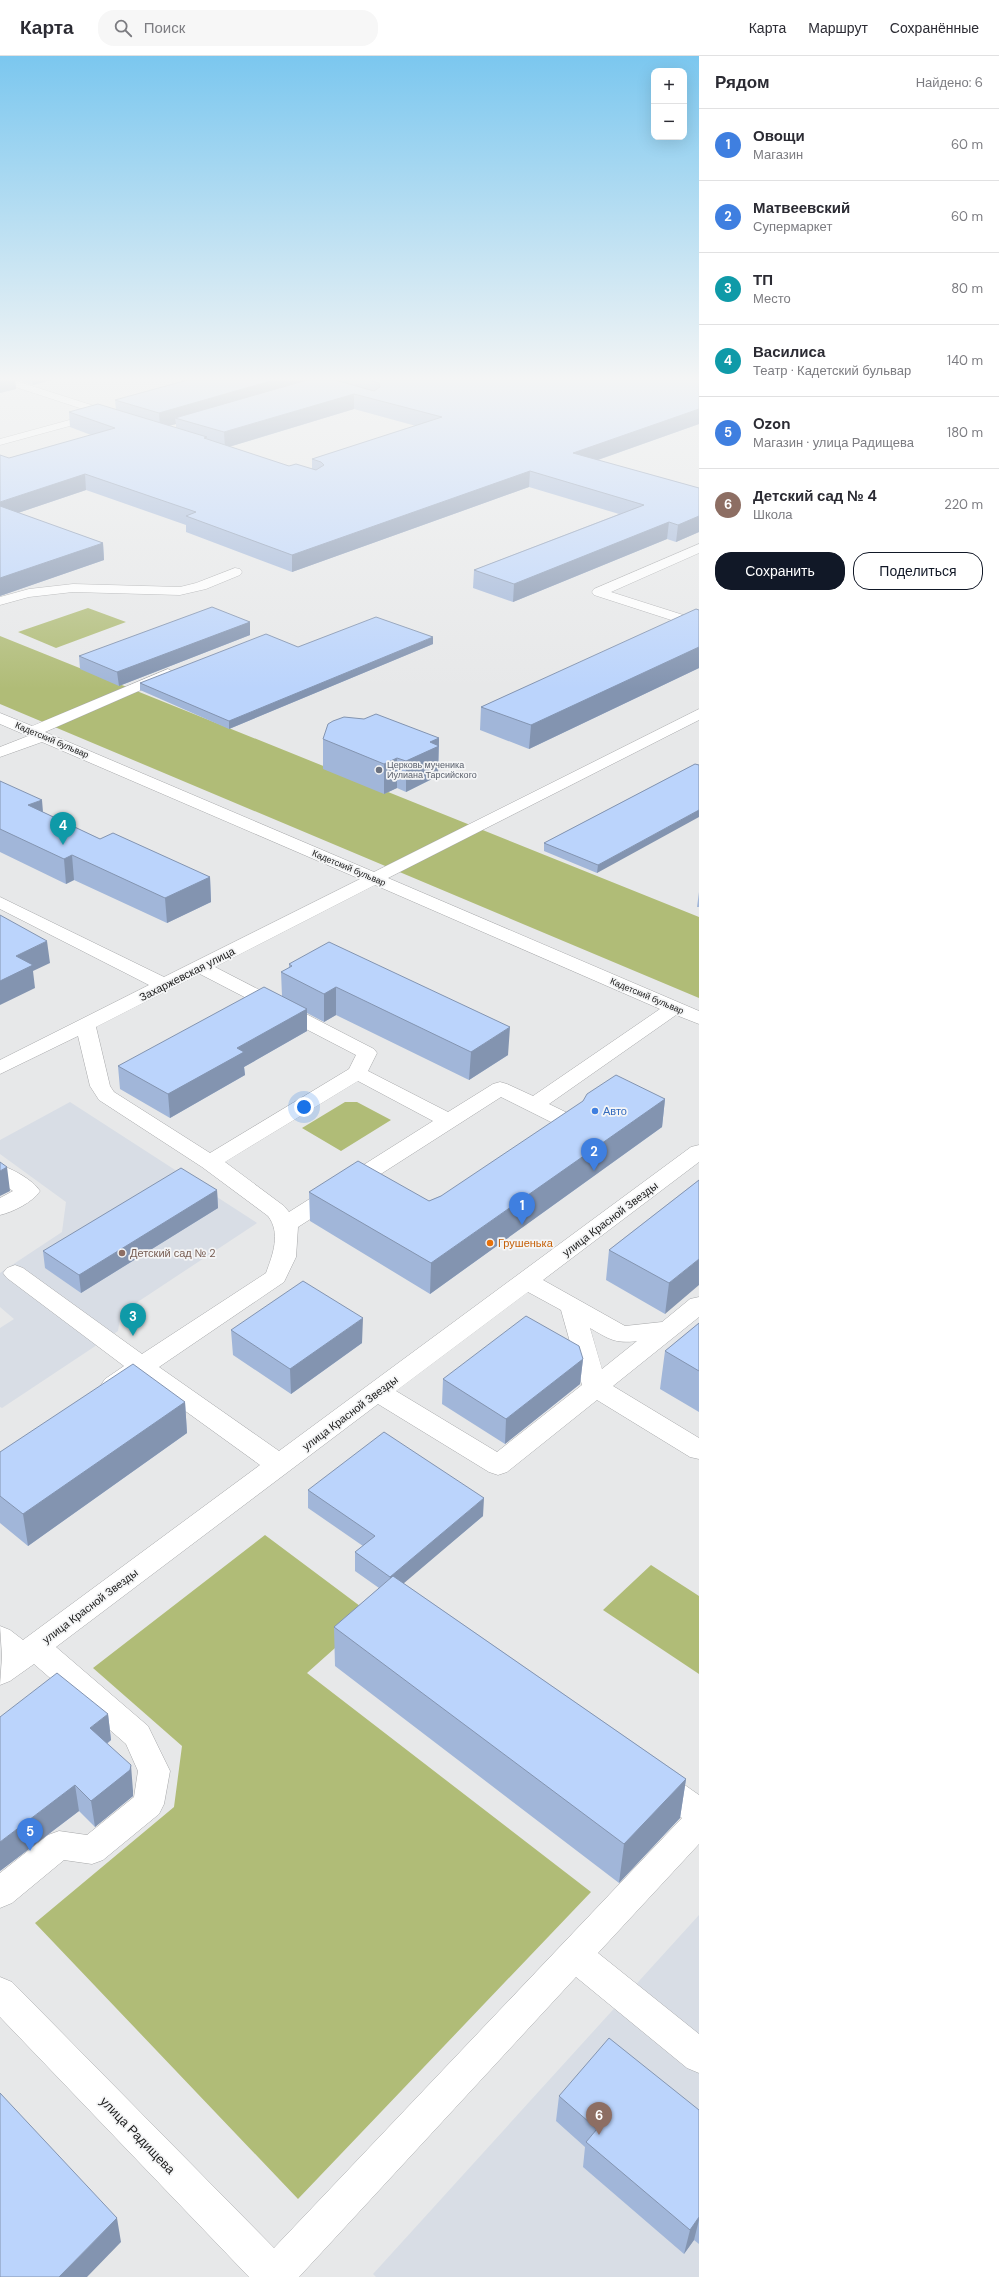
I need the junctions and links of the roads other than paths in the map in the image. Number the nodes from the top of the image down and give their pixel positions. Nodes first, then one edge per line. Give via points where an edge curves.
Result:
1 (695, 553) edge
2 (235, 572) dead end
3 (0, 586) edge
4 (20, 594) junction
5 (0, 601) edge
6 (699, 625) edge
7 (184, 667) edge
8 (699, 714) edge
9 (0, 718) edge
10 (36, 734) junction
11 (0, 752) edge
12 (374, 879) junction
13 (0, 902) edge
14 (201, 967) junction
15 (164, 985) junction
16 (674, 1008) junction
17 (699, 1018) edge
18 (85, 1026) junction
19 (0, 1068) edge
20 (357, 1073) junction
21 (534, 1105) junction
22 (449, 1121) junction
23 (540, 1146) edge
24 (699, 1152) edge
25 (210, 1162) junction
26 (0, 1172) edge
27 (360, 1178) junction
28 (379, 1189) edge
29 (0, 1208) edge
30 (286, 1224) junction
31 (15, 1273) dead end
32 (527, 1282) junction
33 (699, 1305) edge
34 (572, 1306) junction
35 (670, 1329) junction
36 (142, 1367) junction
37 (595, 1387) junction
38 (378, 1392) junction
39 (96, 1397) edge
40 (699, 1450) edge
41 (280, 1465) junction
42 (0, 1638) edge
43 (29, 1652) junction
44 (0, 1673) edge
45 (636, 1767) edge
46 (699, 1813) edge
47 (699, 1822) edge
48 (0, 1893) edge
49 (575, 1955) junction
50 (0, 1993) edge
51 (699, 2056) edge
52 (275, 2276) edge

1 - 6 street via 599,592
2 - 4 street via 182,591 68,588
3 - 4 street
4 - 5 street
7 - 10 street via 127,689
8 - 12 street, Захаржевская улица
9 - 10 street, Кадетский бульвар
10 - 11 street
10 - 12 street, Кадетский бульвар
12 - 14 street, Захаржевская улица
12 - 16 street, Кадетский бульвар
13 - 15 street
14 - 15 street, Захаржевская улица
14 - 20 street via 367,1053
15 - 18 street, Захаржевская улица
16 - 17 street, Кадетский бульвар
16 - 21 street
18 - 19 street, Захаржевская улица
18 - 25 street via 100,1086 106,1096
20 - 22 street
20 - 25 street
21 - 22 street via 500,1088
21 - 23 street via 572,1124
22 - 27 street
24 - 32 street, улица Красной Звезды
25 - 30 street via 276,1211
26 - 29 street via 30,1191
27 - 28 street
27 - 30 street
30 - 36 street via 284,1257 276,1277
31 - 36 street
32 - 34 street
32 - 38 street, улица Красной Звезды
33 - 35 street
34 - 35 street via 621,1335
34 - 37 street
35 - 37 street
36 - 39 street
36 - 41 street
37 - 38 street via 498,1465
37 - 40 street
38 - 41 street, улица Красной Звезды
41 - 43 street, улица Красной Звезды
42 - 43 street
43 - 44 street, улица Красной Звезды
43 - 48 street via 137,1735 154,1771 148,1804 92,1850 59,1846
45 - 46 street
47 - 49 street
49 - 51 street
49 - 52 street
50 - 52 street, улица Радищева

